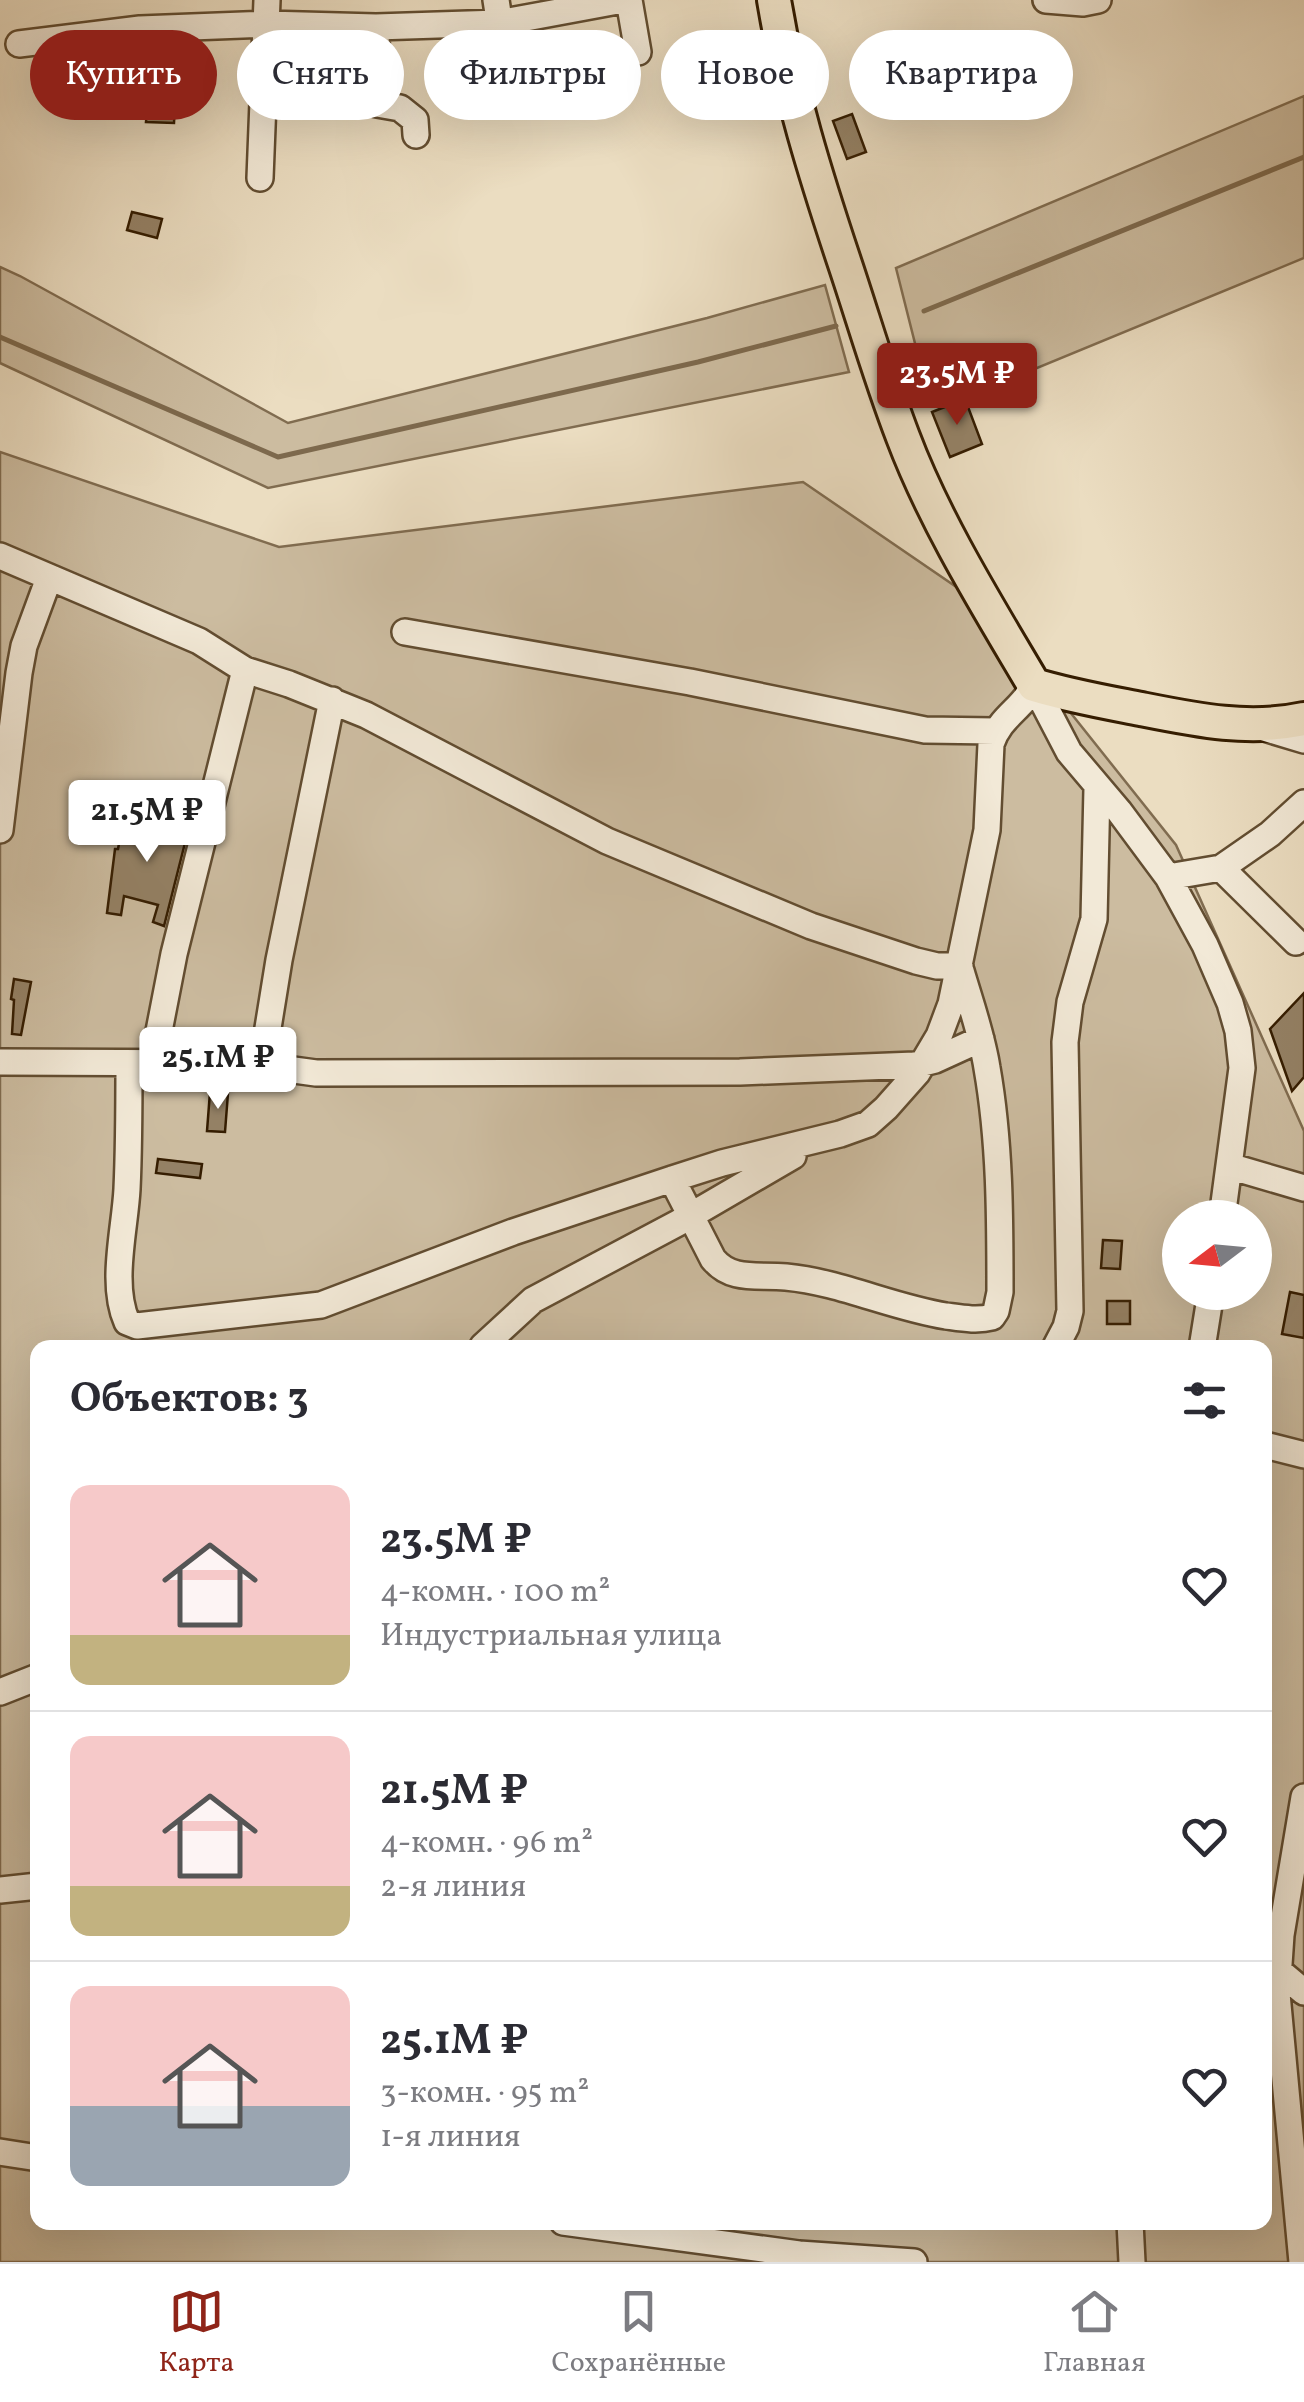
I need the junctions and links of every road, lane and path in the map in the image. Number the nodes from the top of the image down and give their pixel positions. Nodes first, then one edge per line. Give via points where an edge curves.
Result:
1 (626, 0) edge
2 (774, 0) edge
3 (1046, 0) edge
4 (1098, 0) edge
5 (266, 12) edge
6 (498, 12) edge
7 (376, 28) junction
8 (633, 30) edge
9 (18, 44) dead end
10 (416, 135) dead end
11 (260, 178) dead end
12 (0, 556) edge
13 (49, 578) junction
14 (405, 632) dead end
15 (245, 670) junction
16 (1034, 686) junction
17 (332, 700) junction
18 (1304, 719) edge
19 (1257, 726) junction
20 (996, 731) junction
21 (1304, 740) edge
22 (1098, 788) junction
23 (1304, 803) edge
24 (0, 830) edge
25 (1221, 868) junction
26 (1168, 877) junction
27 (1296, 942) dead end
28 (960, 966) junction
29 (981, 1039) junction
30 (0, 1062) edge
31 (141, 1062) junction
32 (924, 1062) junction
33 (262, 1065) junction
34 (840, 1134) junction
35 (1229, 1166) junction
36 (672, 1179) junction
37 (1304, 1188) edge
38 (1224, 1200) edge
39 (690, 1216) junction
40 (1208, 1310) edge
41 (491, 1340) edge
42 (1059, 1340) edge
43 (1203, 1340) edge
44 (1272, 1447) edge
45 (1304, 1455) edge
46 (30, 1680) edge
47 (0, 1692) edge
48 (1304, 1797) edge
49 (30, 1887) edge
50 (0, 1890) edge
51 (1272, 1965) edge
52 (1304, 1992) edge
53 (0, 2152) edge
54 (30, 2157) edge
55 (622, 2230) edge
56 (1130, 2230) edge
57 (914, 2262) edge
58 (1132, 2262) edge
59 (1302, 2262) edge

1 - 6 street
1 - 8 street
2 - 16 main road via 808,154 903,438 980,596
3 - 4 street
5 - 7 street
5 - 9 street
5 - 11 street
6 - 7 street
7 - 10 street via 378,104 400,108 415,120
12 - 13 street
13 - 15 street via 199,641
13 - 24 street via 24,646
14 - 20 street via 925,730
15 - 17 street
15 - 31 street
16 - 19 main road
16 - 20 street
16 - 22 street via 1069,752
17 - 28 street via 607,841 826,931 916,961
17 - 33 street
18 - 19 main road
19 - 21 street
20 - 28 street via 986,830
22 - 26 street
22 - 42 street via 1094,919 1065,1042 1070,1311
23 - 25 street
25 - 26 street
25 - 27 street
26 - 35 street via 1212,959 1238,1031 1242,1068
28 - 29 street
28 - 32 street
29 - 32 street
29 - 39 street via 999,1173 1000,1292 992,1317 920,1312 812,1280 733,1275 713,1259
30 - 31 street
31 - 33 street
31 - 36 street via 120,1282 122,1312 136,1326 321,1305
32 - 33 street via 740,1072 316,1072
32 - 34 street via 868,1124
34 - 36 street
34 - 39 street
35 - 37 street
35 - 38 street
36 - 39 street
39 - 41 street via 533,1300
40 - 43 street
44 - 45 street
46 - 47 street
48 - 51 street
49 - 50 street
51 - 52 street
51 - 59 street
53 - 54 street
55 - 57 street
56 - 58 street

